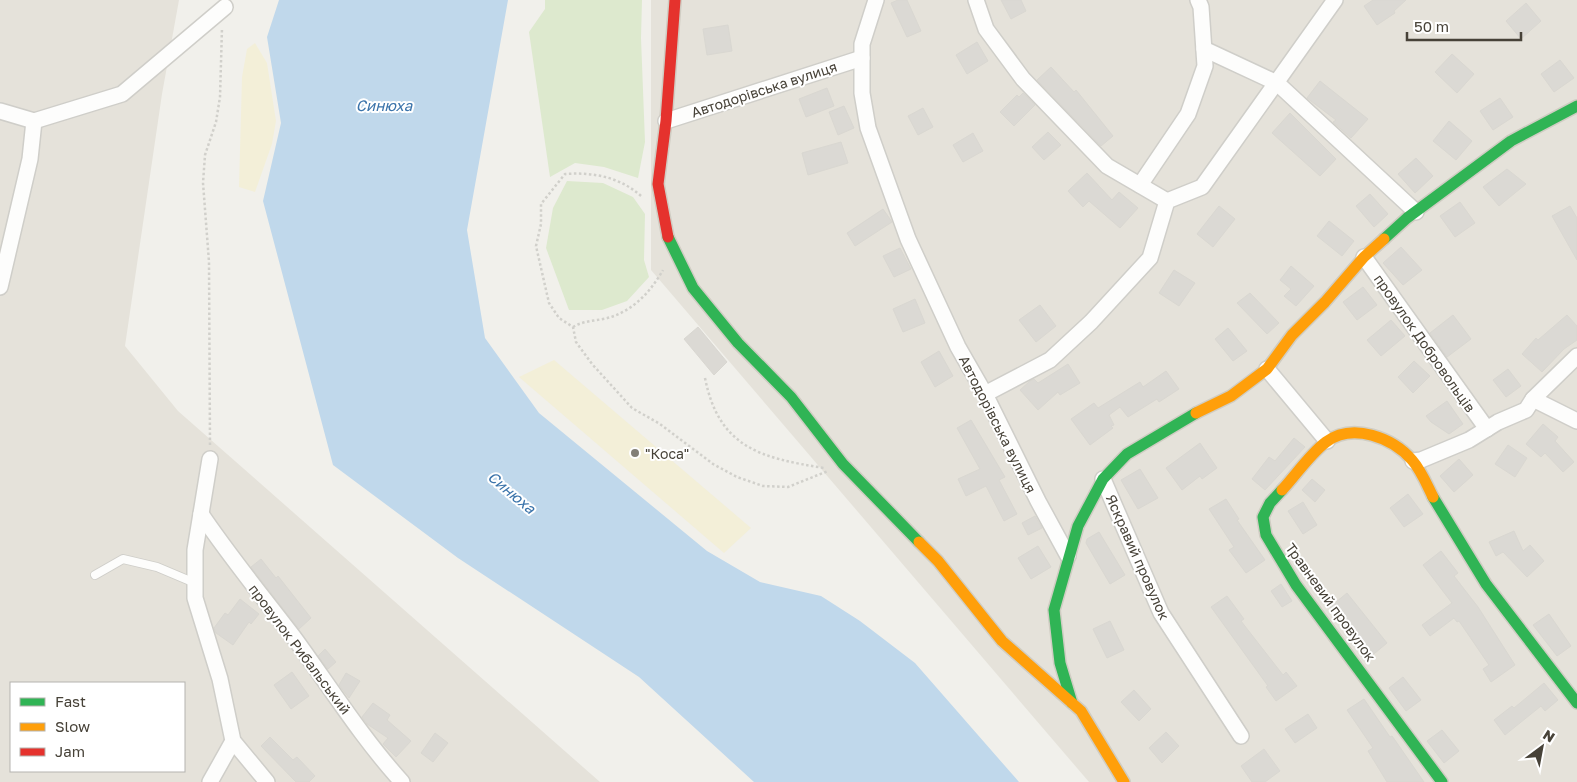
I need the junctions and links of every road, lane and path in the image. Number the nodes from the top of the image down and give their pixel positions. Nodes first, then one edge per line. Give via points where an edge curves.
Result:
1 (675, 0) edge
2 (876, 0) edge
3 (976, 0) edge
4 (1198, 0) edge
5 (1335, 0) edge
6 (224, 7) joint
7 (1204, 49) junction
8 (862, 58) junction
9 (1277, 83) junction
10 (1577, 106) edge
11 (0, 111) edge
12 (34, 120) junction
13 (666, 121) junction
14 (1140, 185) junction
15 (1167, 201) junction
16 (1416, 212) junction
17 (664, 215) junction
18 (671, 247) junction
19 (1364, 257) junction
20 (0, 287) edge
21 (573, 327) junction
22 (1577, 356) edge
23 (1267, 369) junction
24 (705, 378) dead end
25 (985, 394) junction
26 (1533, 399) junction
27 (1577, 421) edge
28 (1487, 430) junction
29 (1327, 441) junction
30 (210, 459) joint
31 (1413, 461) junction
32 (1103, 479) junction
33 (201, 514) junction
34 (1068, 556) junction
35 (96, 576) dead end
36 (195, 583) junction
37 (1072, 703) junction
38 (1577, 703) edge
39 (1241, 736) dead end
40 (233, 741) junction
41 (210, 782) edge
42 (267, 782) edge
43 (402, 782) edge
44 (1124, 782) edge
45 (1442, 782) edge

1 - 13 street
2 - 8 street, Автодорівська вулиця via 862,44
3 - 14 street via 986,29 1023,79 1107,166
4 - 7 street
5 - 9 street
6 - 12 street via 122,94
6 - 30 path via 220,97 205,154 203,183 210,301
7 - 9 street
7 - 14 street via 1205,66 1188,114
8 - 13 street, Автодорівська вулиця
8 - 25 street, Автодорівська вулиця via 862,93 868,128 908,239 958,347
9 - 15 street via 1202,187
9 - 16 street
10 - 16 street via 1511,141
11 - 12 street
12 - 20 street via 30,159
13 - 17 street via 658,184
14 - 15 street
15 - 25 street via 1150,258 1091,322 1050,360
16 - 19 street
17 - 18 street
17 - 21 path via 635,190 608,177 565,174 541,204 542,224 536,246 549,303 559,318
18 - 21 path via 652,289 636,304 612,316
18 - 37 street via 693,288 738,343 791,397 842,464 938,561 1002,641
19 - 23 street via 1292,335
19 - 28 street, провулок Добровольців
21 - 24 path via 576,342 592,364 632,408 660,424 713,464 763,486 788,487 832,469 783,461 753,452 741,444 720,420
22 - 26 street
23 - 29 street
23 - 32 street via 1231,396 1184,419 1127,454
25 - 34 street, Автодорівська вулиця
26 - 27 street
26 - 28 street via 1526,410
28 - 31 street
29 - 31 street via 1347,434 1369,433 1397,446
29 - 45 street, Травневий провулок via 1270,504 1263,517 1266,535 1296,585
30 - 33 street
31 - 38 street via 1486,584
32 - 34 street via 1078,526
32 - 39 street, Яскравий провулок via 1161,613
33 - 36 street via 195,550
33 - 43 street, провулок Рибальський via 381,759
34 - 37 street via 1054,610 1060,663
35 - 36 lane via 123,559 157,567
36 - 40 street via 195,598 220,679
37 - 44 street via 1081,711
40 - 41 street
40 - 42 street

